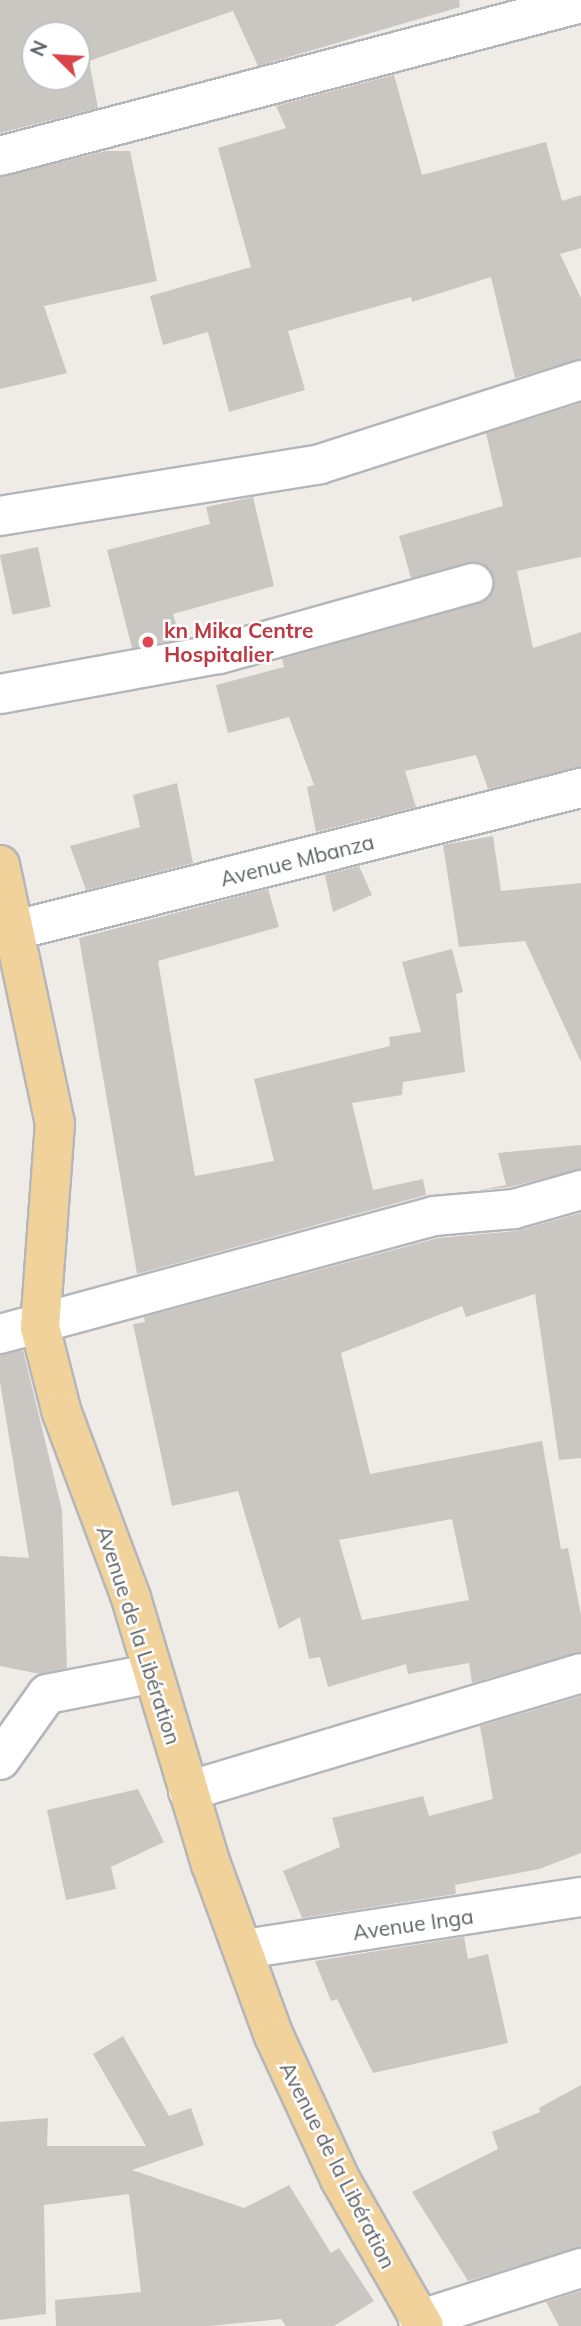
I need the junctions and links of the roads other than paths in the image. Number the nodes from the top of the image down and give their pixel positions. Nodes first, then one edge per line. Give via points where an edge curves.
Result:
1 (581, 3) edge
2 (0, 156) edge
3 (581, 380) edge
4 (0, 516) edge
5 (472, 583) dead end
6 (0, 694) edge
7 (581, 788) edge
8 (0, 865) edge
9 (7, 933) edge
10 (581, 1190) edge
11 (40, 1327) junction
12 (0, 1335) edge
13 (581, 1673) edge
14 (150, 1674) junction
15 (0, 1760) edge
16 (188, 1791) junction
17 (581, 1897) edge
18 (244, 1949) junction
19 (581, 2268) edge
20 (421, 2323) edge

1 - 2 street
3 - 4 street via 320,464
5 - 6 street via 219,653
7 - 9 street, Avenue Mbanza
8 - 9 highway, Avenue de la Libération
9 - 11 highway, Avenue de la Libération via 55,1123
10 - 11 street via 514,1209 434,1216
11 - 12 street
11 - 14 highway, Avenue de la Libération via 62,1413 131,1598
13 - 16 street
14 - 15 street via 47,1694
14 - 16 highway, Avenue de la Libération
16 - 18 highway, Avenue de la Libération
17 - 18 street, Avenue Inga
18 - 20 highway, Avenue de la Libération via 274,2036 340,2179
19 - 20 street

